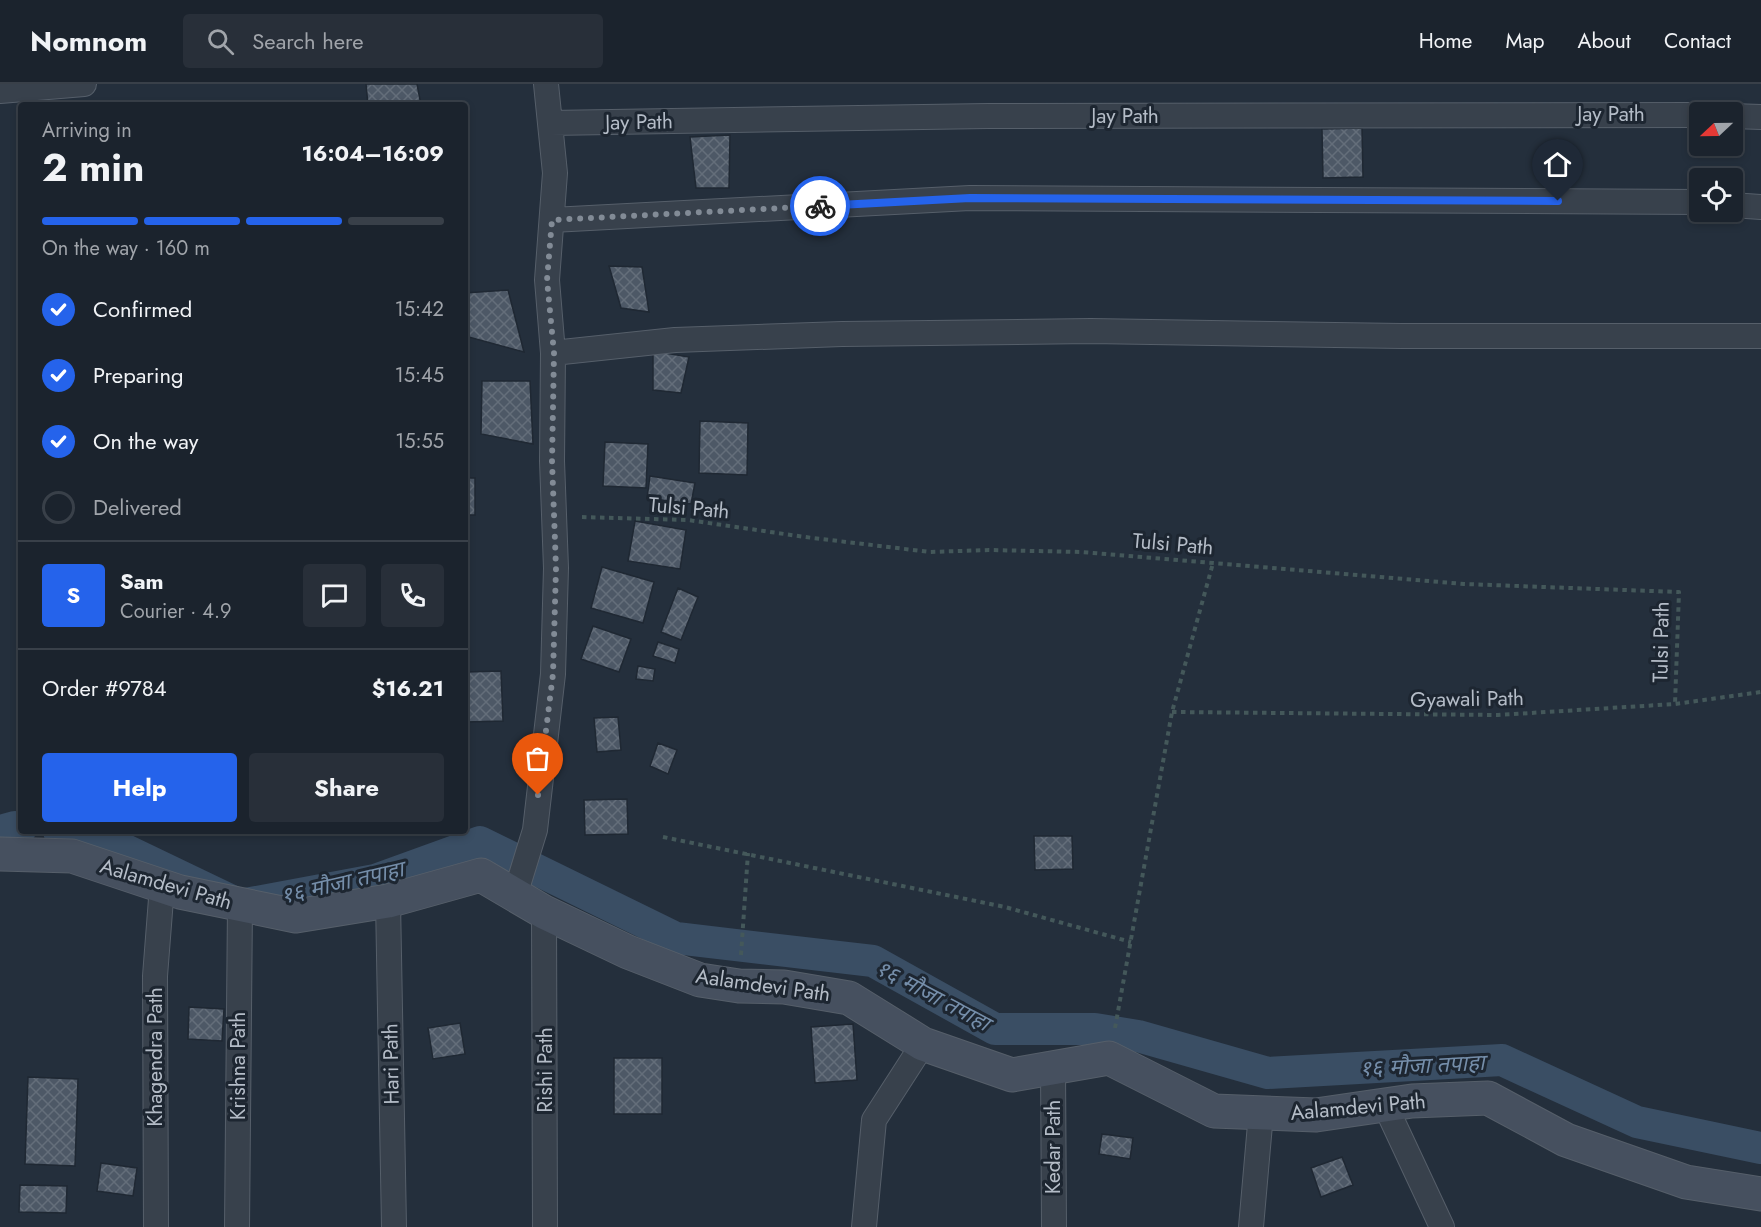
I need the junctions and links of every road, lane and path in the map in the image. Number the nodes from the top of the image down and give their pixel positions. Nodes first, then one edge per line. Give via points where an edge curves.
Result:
1 (84, 84) edge
2 (546, 84) edge
3 (0, 91) edge
4 (1689, 115) edge
5 (1743, 116) edge
6 (1761, 117) edge
7 (550, 123) junction
8 (1689, 202) edge
9 (1743, 206) edge
10 (1761, 207) edge
11 (552, 220) junction
12 (1761, 336) edge
13 (554, 353) junction
14 (554, 516) junction
15 (1213, 563) junction
16 (1761, 692) edge
17 (1675, 704) junction
18 (1172, 712) junction
19 (663, 837) dead end
20 (748, 853) junction
21 (0, 854) edge
22 (162, 886) junction
23 (514, 895) junction
24 (388, 900) junction
25 (240, 905) junction
26 (544, 912) junction
27 (1131, 942) junction
28 (739, 986) junction
29 (922, 1044) junction
30 (1109, 1058) junction
31 (1053, 1068) junction
32 (1384, 1105) junction
33 (1261, 1113) junction
34 (1761, 1194) edge
35 (156, 1227) edge
36 (237, 1227) edge
37 (394, 1227) edge
38 (545, 1227) edge
39 (864, 1227) edge
40 (1054, 1227) edge
41 (1251, 1227) edge
42 (1442, 1227) edge

1 - 3 street
2 - 7 street
4 - 7 street, Jay Path via 988,116
5 - 6 street
7 - 11 street via 555,173
8 - 11 street via 970,198
9 - 10 street
11 - 13 street via 547,280
12 - 13 street via 1091,331 842,334 675,340
13 - 14 street
14 - 15 path, Tulsi Path via 688,520 930,552 1082,552
14 - 23 street via 553,674 535,830
15 - 17 path, Tulsi Path via 1464,584 1679,592
15 - 18 path
16 - 17 path, Gyawali Path
17 - 18 path, Gyawali Path via 1498,715
18 - 27 path
19 - 20 path
20 - 27 path via 1005,907
20 - 28 path
21 - 22 street, Aalamdevi Path via 72,856
22 - 25 street, Aalamdevi Path
22 - 35 street, Khagendra Path via 155,976
23 - 24 street, Aalamdevi Path via 481,875
23 - 26 street, Aalamdevi Path
24 - 25 street, Aalamdevi Path via 296,916
24 - 37 street, Hari Path
25 - 36 street, Krishna Path
26 - 28 street, Aalamdevi Path via 628,952 700,980
26 - 38 street, Rishi Path
27 - 30 path
28 - 29 street, Aalamdevi Path via 784,987 849,998
29 - 31 street, Aalamdevi Path via 1012,1075
29 - 39 street via 874,1120
30 - 31 street, Aalamdevi Path
30 - 33 street, Aalamdevi Path via 1214,1111
31 - 40 street, Kedar Path
32 - 33 street, Aalamdevi Path via 1316,1115
32 - 34 street, Aalamdevi Path via 1488,1098 1566,1140 1686,1182
32 - 42 street
33 - 41 street

